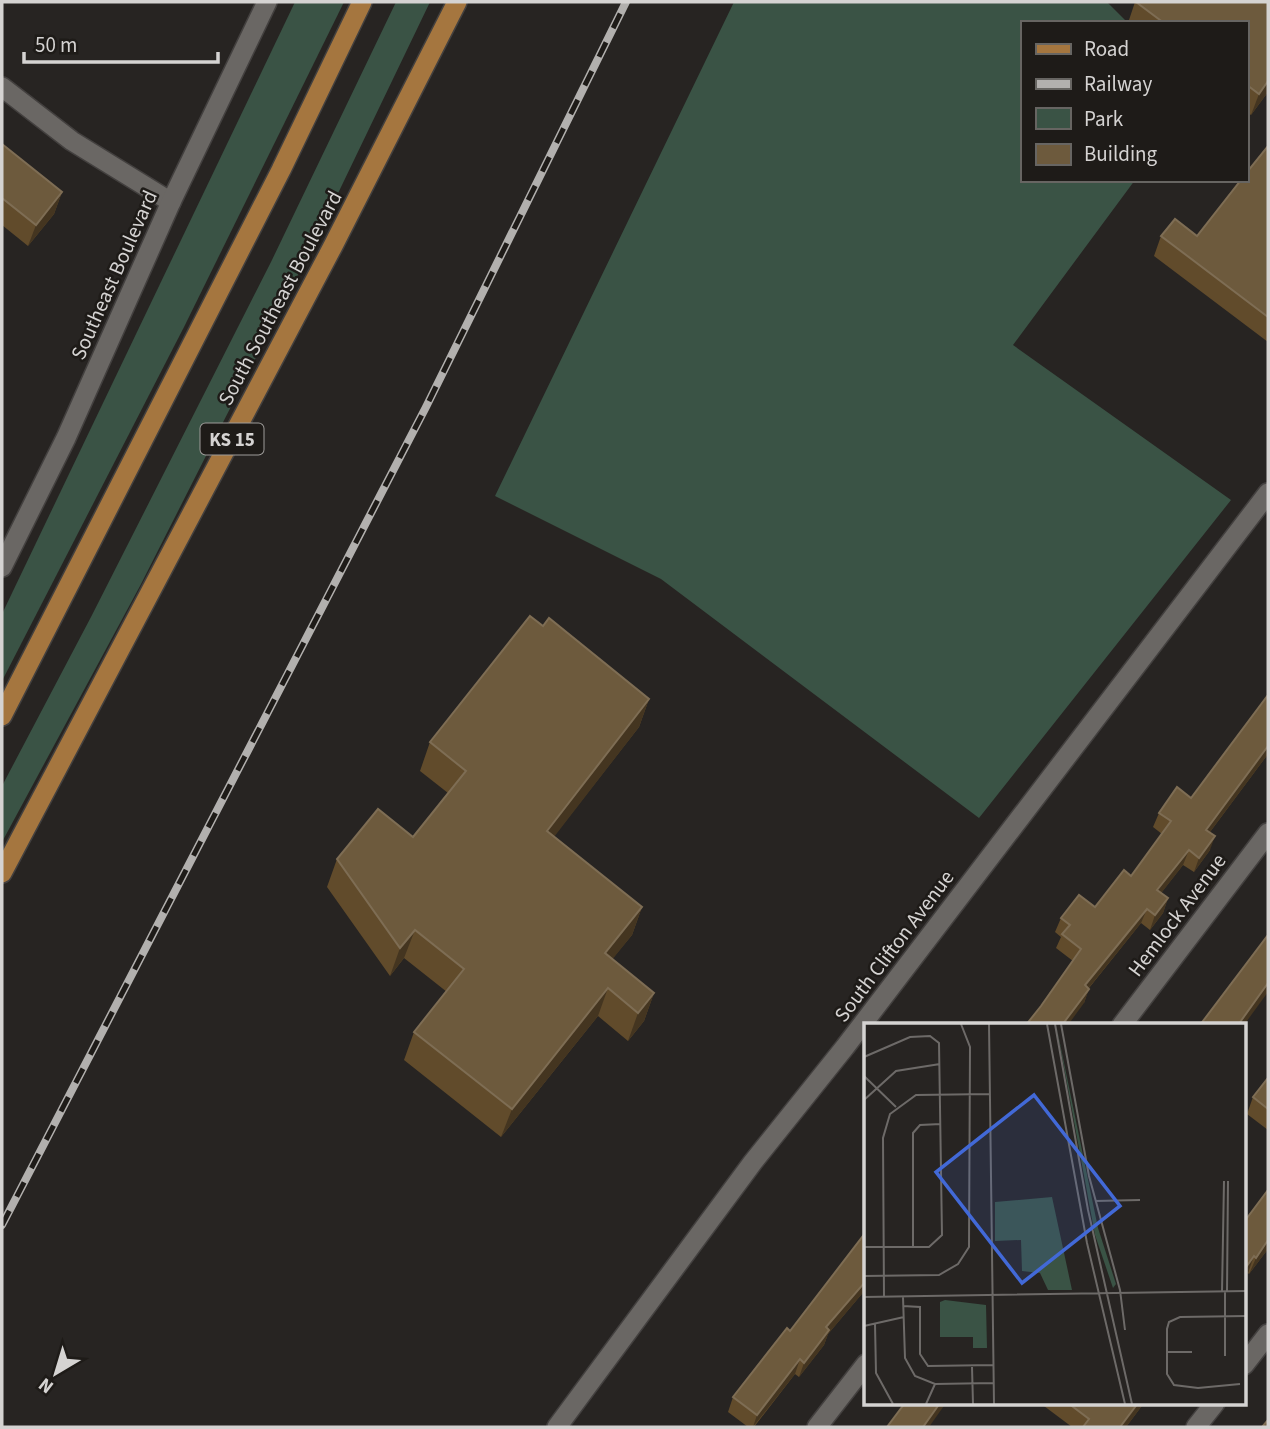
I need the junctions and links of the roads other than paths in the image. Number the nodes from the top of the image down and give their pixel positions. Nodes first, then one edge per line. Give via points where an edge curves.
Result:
1 (267, 2) edge
2 (362, 2) edge
3 (457, 2) edge
4 (2, 87) edge
5 (171, 202) junction
6 (1268, 493) edge
7 (2, 567) edge
8 (2, 716) edge
9 (1268, 833) edge
10 (2, 873) edge
11 (1124, 1023) edge
12 (1268, 1334) edge
13 (1246, 1362) edge
14 (864, 1367) edge
15 (1214, 1404) edge
16 (557, 1427) edge
17 (817, 1427) edge
18 (1196, 1427) edge

1 - 5 street, Southeast Boulevard
2 - 8 main road
3 - 10 main road, South Southeast Boulevard / KS 15
4 - 5 street via 72,141
5 - 7 street, Southeast Boulevard via 66,438
6 - 16 street, South Clifton Avenue via 752,1162
9 - 11 street, Hemlock Avenue
12 - 13 street
14 - 17 street
15 - 18 street

